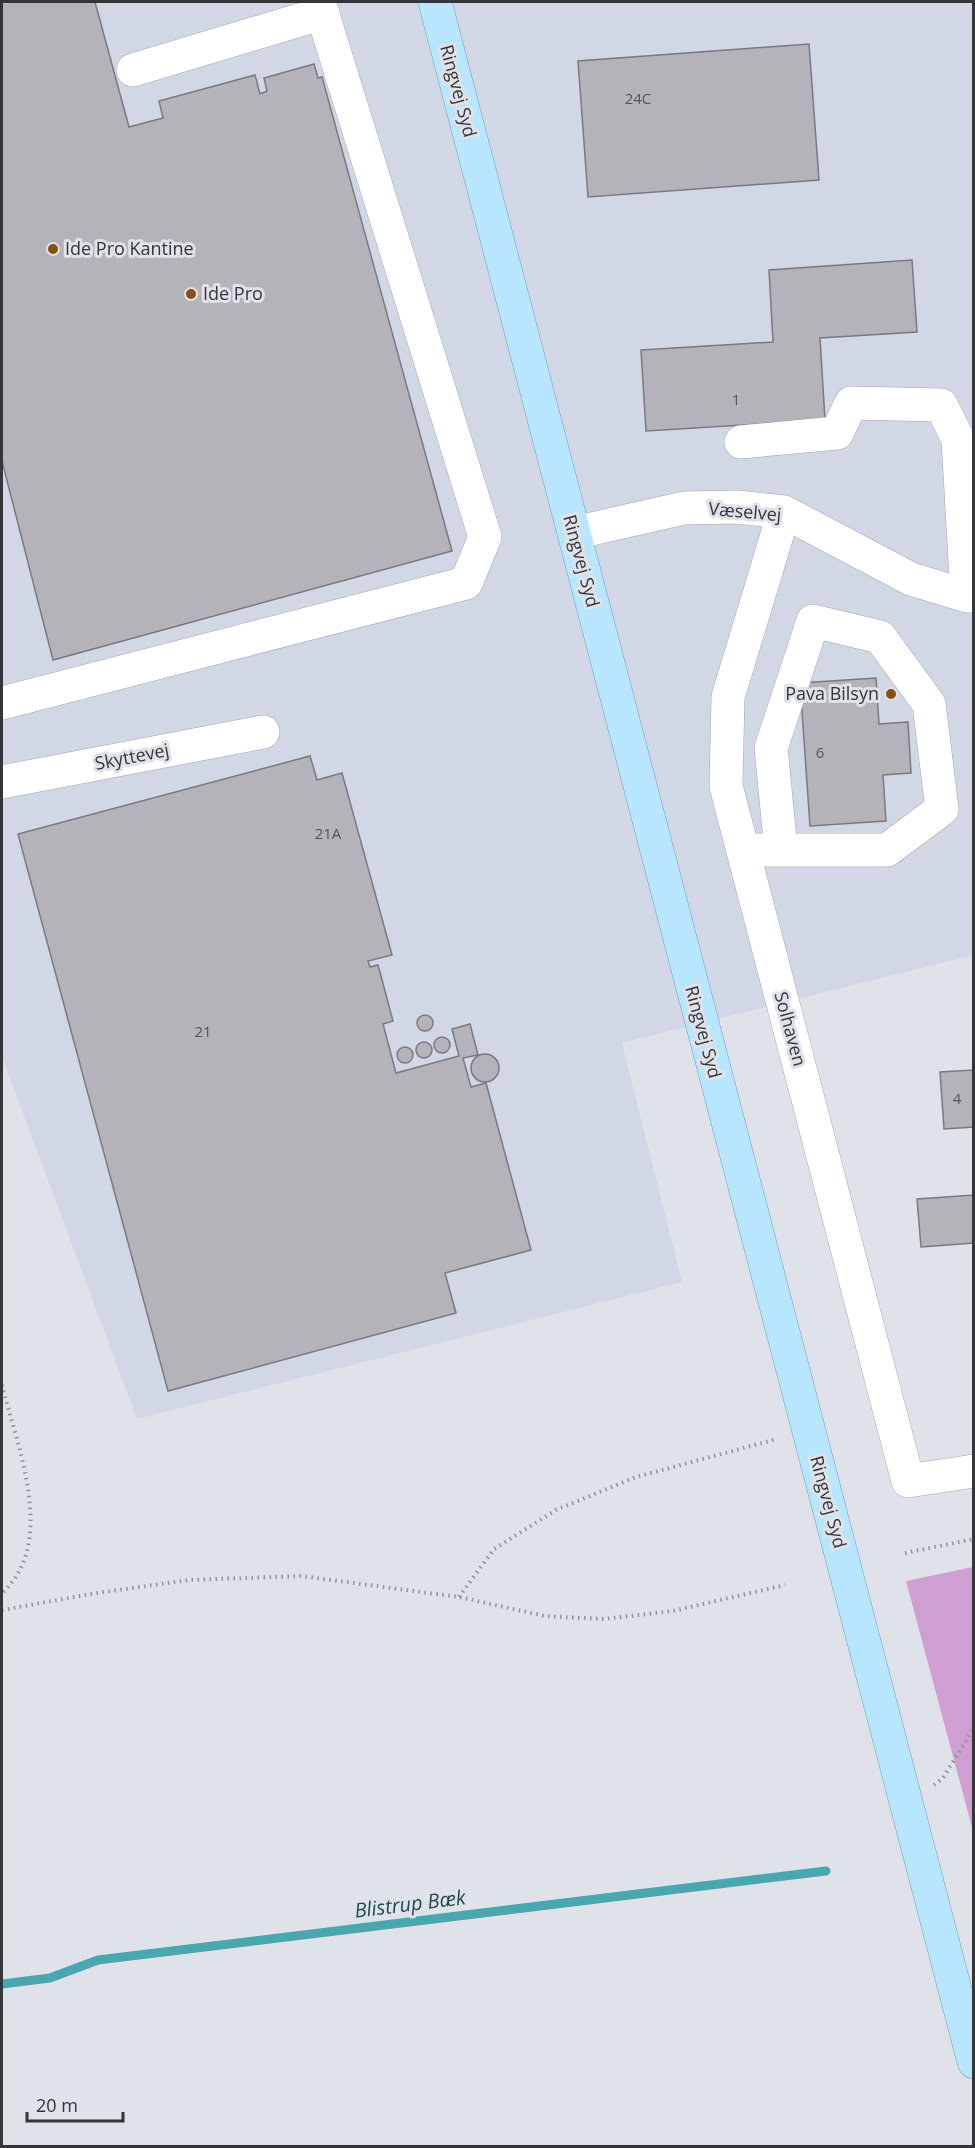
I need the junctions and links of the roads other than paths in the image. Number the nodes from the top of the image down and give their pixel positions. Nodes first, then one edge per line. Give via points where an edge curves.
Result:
1 (435, 2) edge
2 (321, 8) edge
3 (133, 70) dead end
4 (741, 442) dead end
5 (784, 512) junction
6 (574, 533) junction
7 (970, 596) edge
8 (2, 703) edge
9 (263, 732) dead end
10 (2, 782) edge
11 (744, 850) junction
12 (781, 850) junction
13 (974, 1471) edge
14 (974, 2062) edge

1 - 6 main road, Ringvej Syd
2 - 3 street
2 - 8 street via 485,537 466,583
4 - 7 street via 837,433 851,404 941,405 958,439
5 - 6 street, Væselvej via 736,507 684,508
5 - 7 street, Væselvej via 911,579
5 - 11 street, Solhaven via 728,697 726,786
6 - 14 main road, Ringvej Syd
9 - 10 street, Skyttevej
11 - 12 street
11 - 13 street, Solhaven via 908,1481
12 - 12 street via 887,850 942,809 929,704 880,637 813,621 771,748

